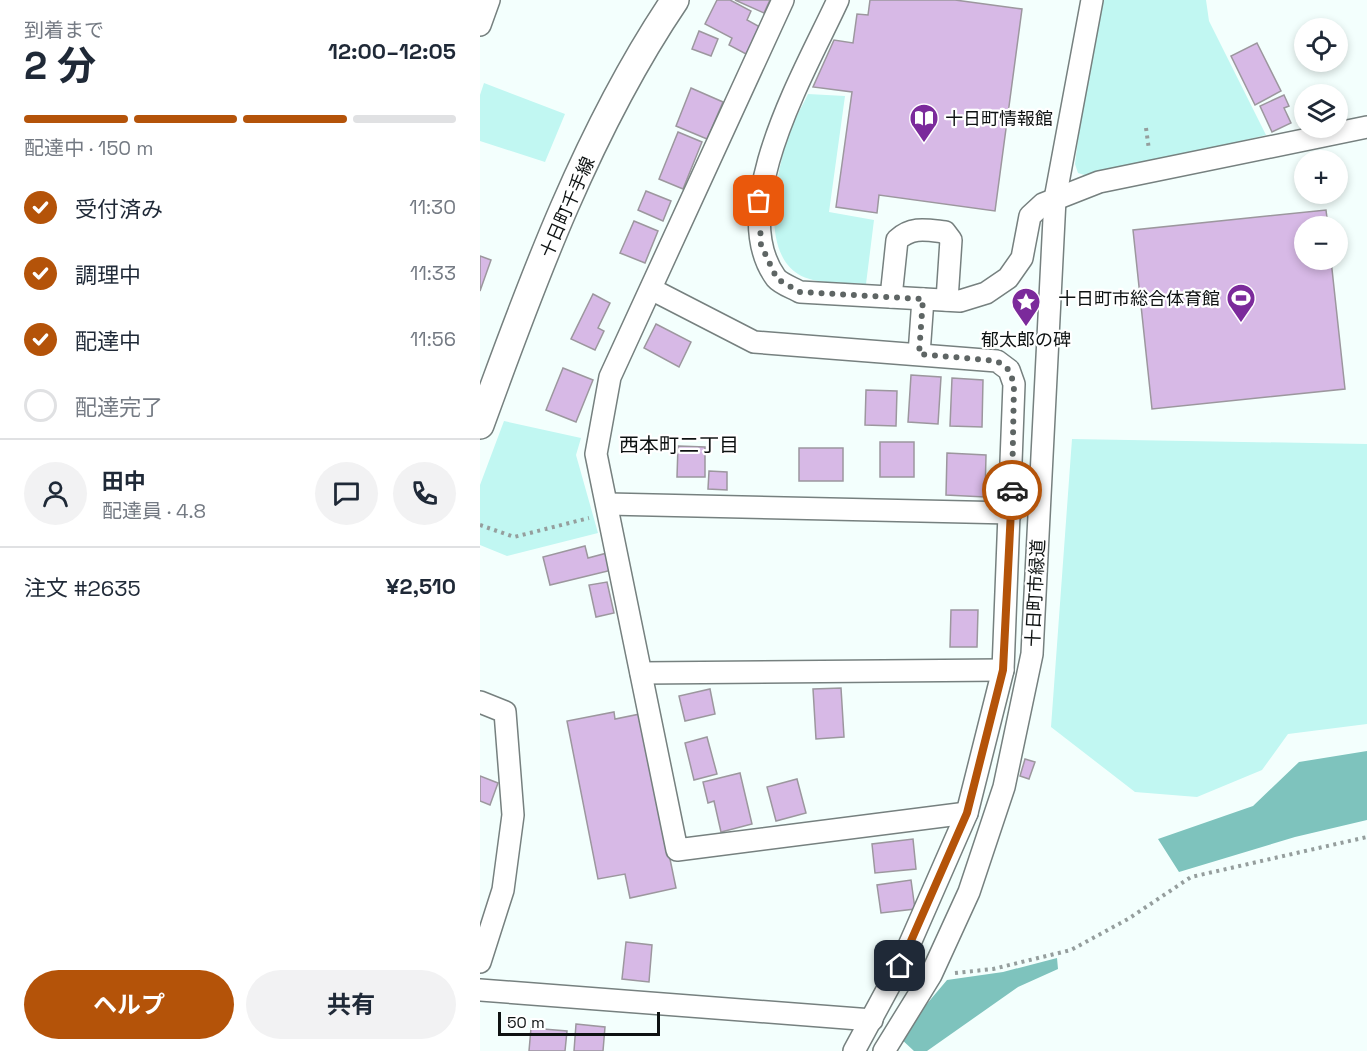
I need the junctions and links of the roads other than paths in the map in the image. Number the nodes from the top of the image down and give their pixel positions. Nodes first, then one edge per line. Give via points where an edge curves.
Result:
1 (489, 0) edge
2 (675, 0) edge
3 (783, 0) edge
4 (838, 0) edge
5 (1092, 0) edge
6 (480, 25) edge
7 (1367, 127) edge
8 (1055, 199) junction
9 (651, 289) junction
10 (891, 297) junction
11 (923, 299) junction
12 (947, 300) junction
13 (919, 354) junction
14 (485, 394) edge
15 (480, 425) edge
16 (609, 508) junction
17 (1011, 513) junction
18 (1003, 670) junction
19 (642, 674) junction
20 (480, 702) edge
21 (967, 813) junction
22 (480, 962) edge
23 (480, 990) edge
24 (872, 1020) junction
25 (854, 1051) edge
26 (884, 1051) edge

1 - 6 street
2 - 14 main road, 十日町千手線 via 644,46 595,144
3 - 9 street
4 - 10 street via 771,146 759,201 761,245 777,279 800,292
5 - 8 street, 十日町市緑道
7 - 8 street via 1099,182
8 - 12 street via 1030,216 1022,258 1008,278 986,293 960,301
8 - 26 street, 十日町市緑道 via 1032,654 1004,787 969,892 931,975
9 - 13 street via 754,342
9 - 16 street via 610,377 596,454
10 - 11 street
10 - 12 street via 897,240 905,232 918,229 945,232 951,240
11 - 12 street
11 - 13 street
13 - 17 street via 997,361 1009,370 1014,384
14 - 15 main road, 十日町千手線
16 - 17 street
16 - 19 street
17 - 18 street
18 - 19 street
18 - 21 street
19 - 21 street via 677,850
20 - 22 street via 505,712 513,815 503,890
21 - 24 street via 934,894
23 - 24 street
24 - 25 street

